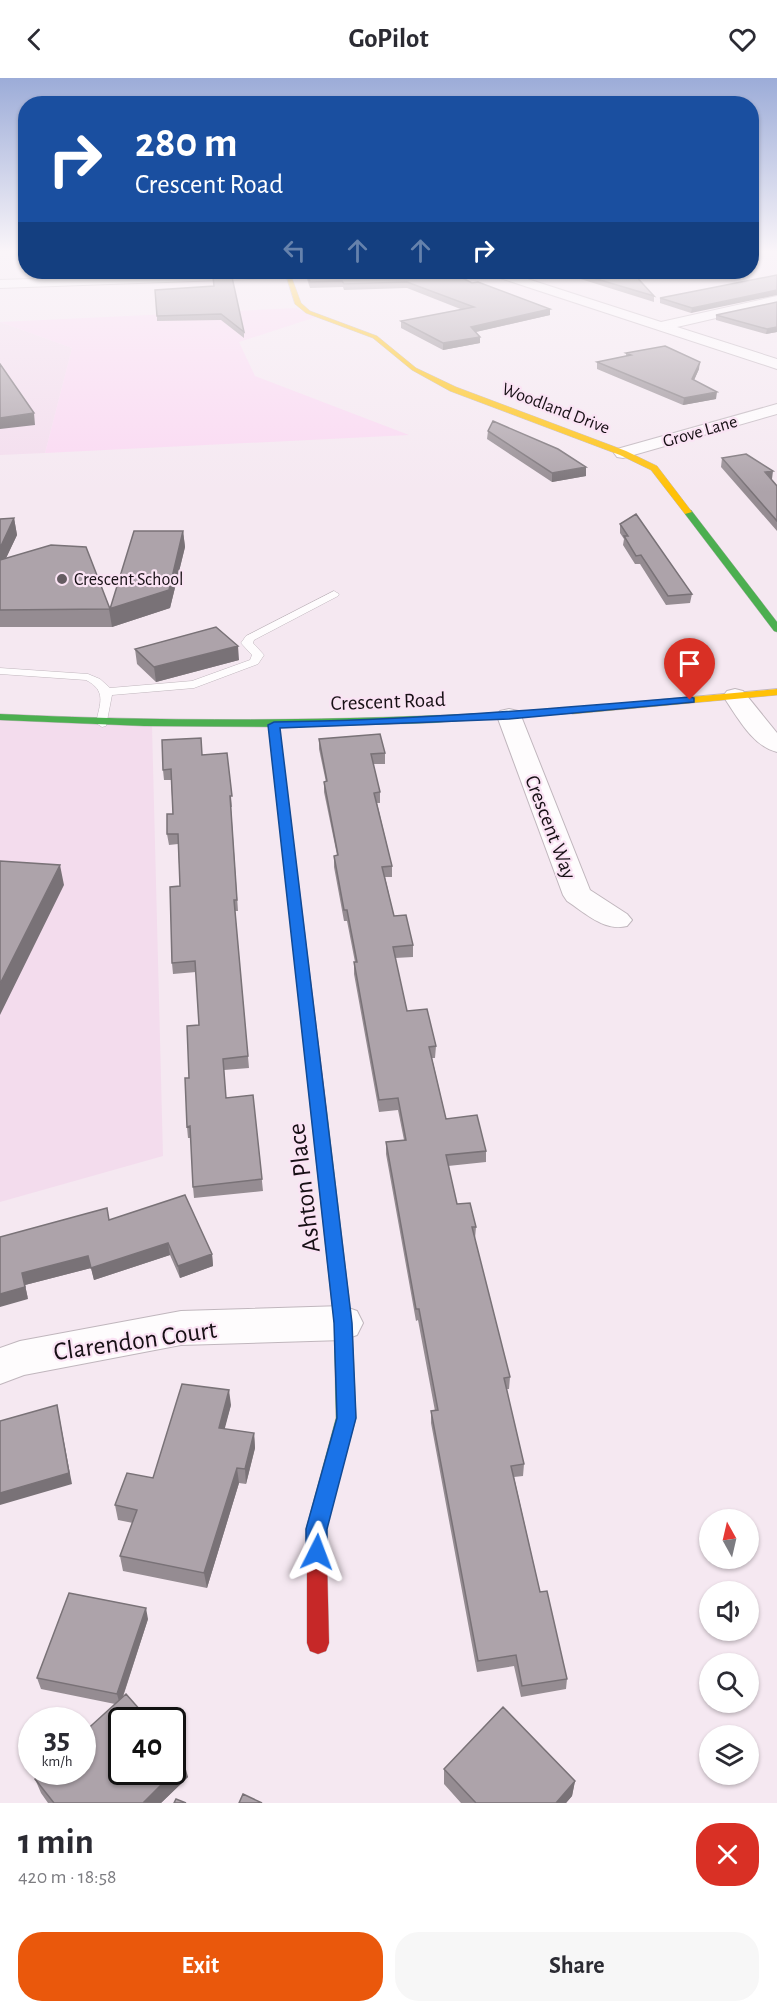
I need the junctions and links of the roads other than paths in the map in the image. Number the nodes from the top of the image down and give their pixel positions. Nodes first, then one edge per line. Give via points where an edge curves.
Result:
1 (361, 330) edge
2 (675, 330) edge
3 (777, 364) edge
4 (777, 409) edge
5 (623, 453) junction
6 (334, 594) dead end
7 (777, 629) edge
8 (0, 671) edge
9 (107, 692) junction
10 (757, 694) edge
11 (509, 716) junction
12 (0, 717) edge
13 (102, 723) junction
14 (777, 724) edge
15 (274, 725) junction
16 (777, 745) edge
17 (617, 920) dead end
18 (343, 1323) junction
19 (0, 1366) edge
20 (318, 1643) dead end

1 - 5 street, Woodland Drive via 414,369 453,389
2 - 3 street
4 - 5 street, Grove Lane
5 - 7 street, Woodland Drive via 654,468
6 - 9 lane via 250,638 247,644 258,655 254,662 194,684
8 - 9 lane via 88,677 102,683
9 - 13 lane
10 - 11 street, Crescent Road
10 - 14 street
10 - 16 street via 765,736
11 - 15 street, Crescent Road
11 - 17 street, Crescent Way via 577,895
12 - 13 street, Crescent Road
13 - 15 street, Crescent Road
15 - 18 street, Ashton Place
18 - 19 street, Clarendon Court via 181,1328 20,1358
18 - 20 street, Ashton Place via 346,1418 316,1529

